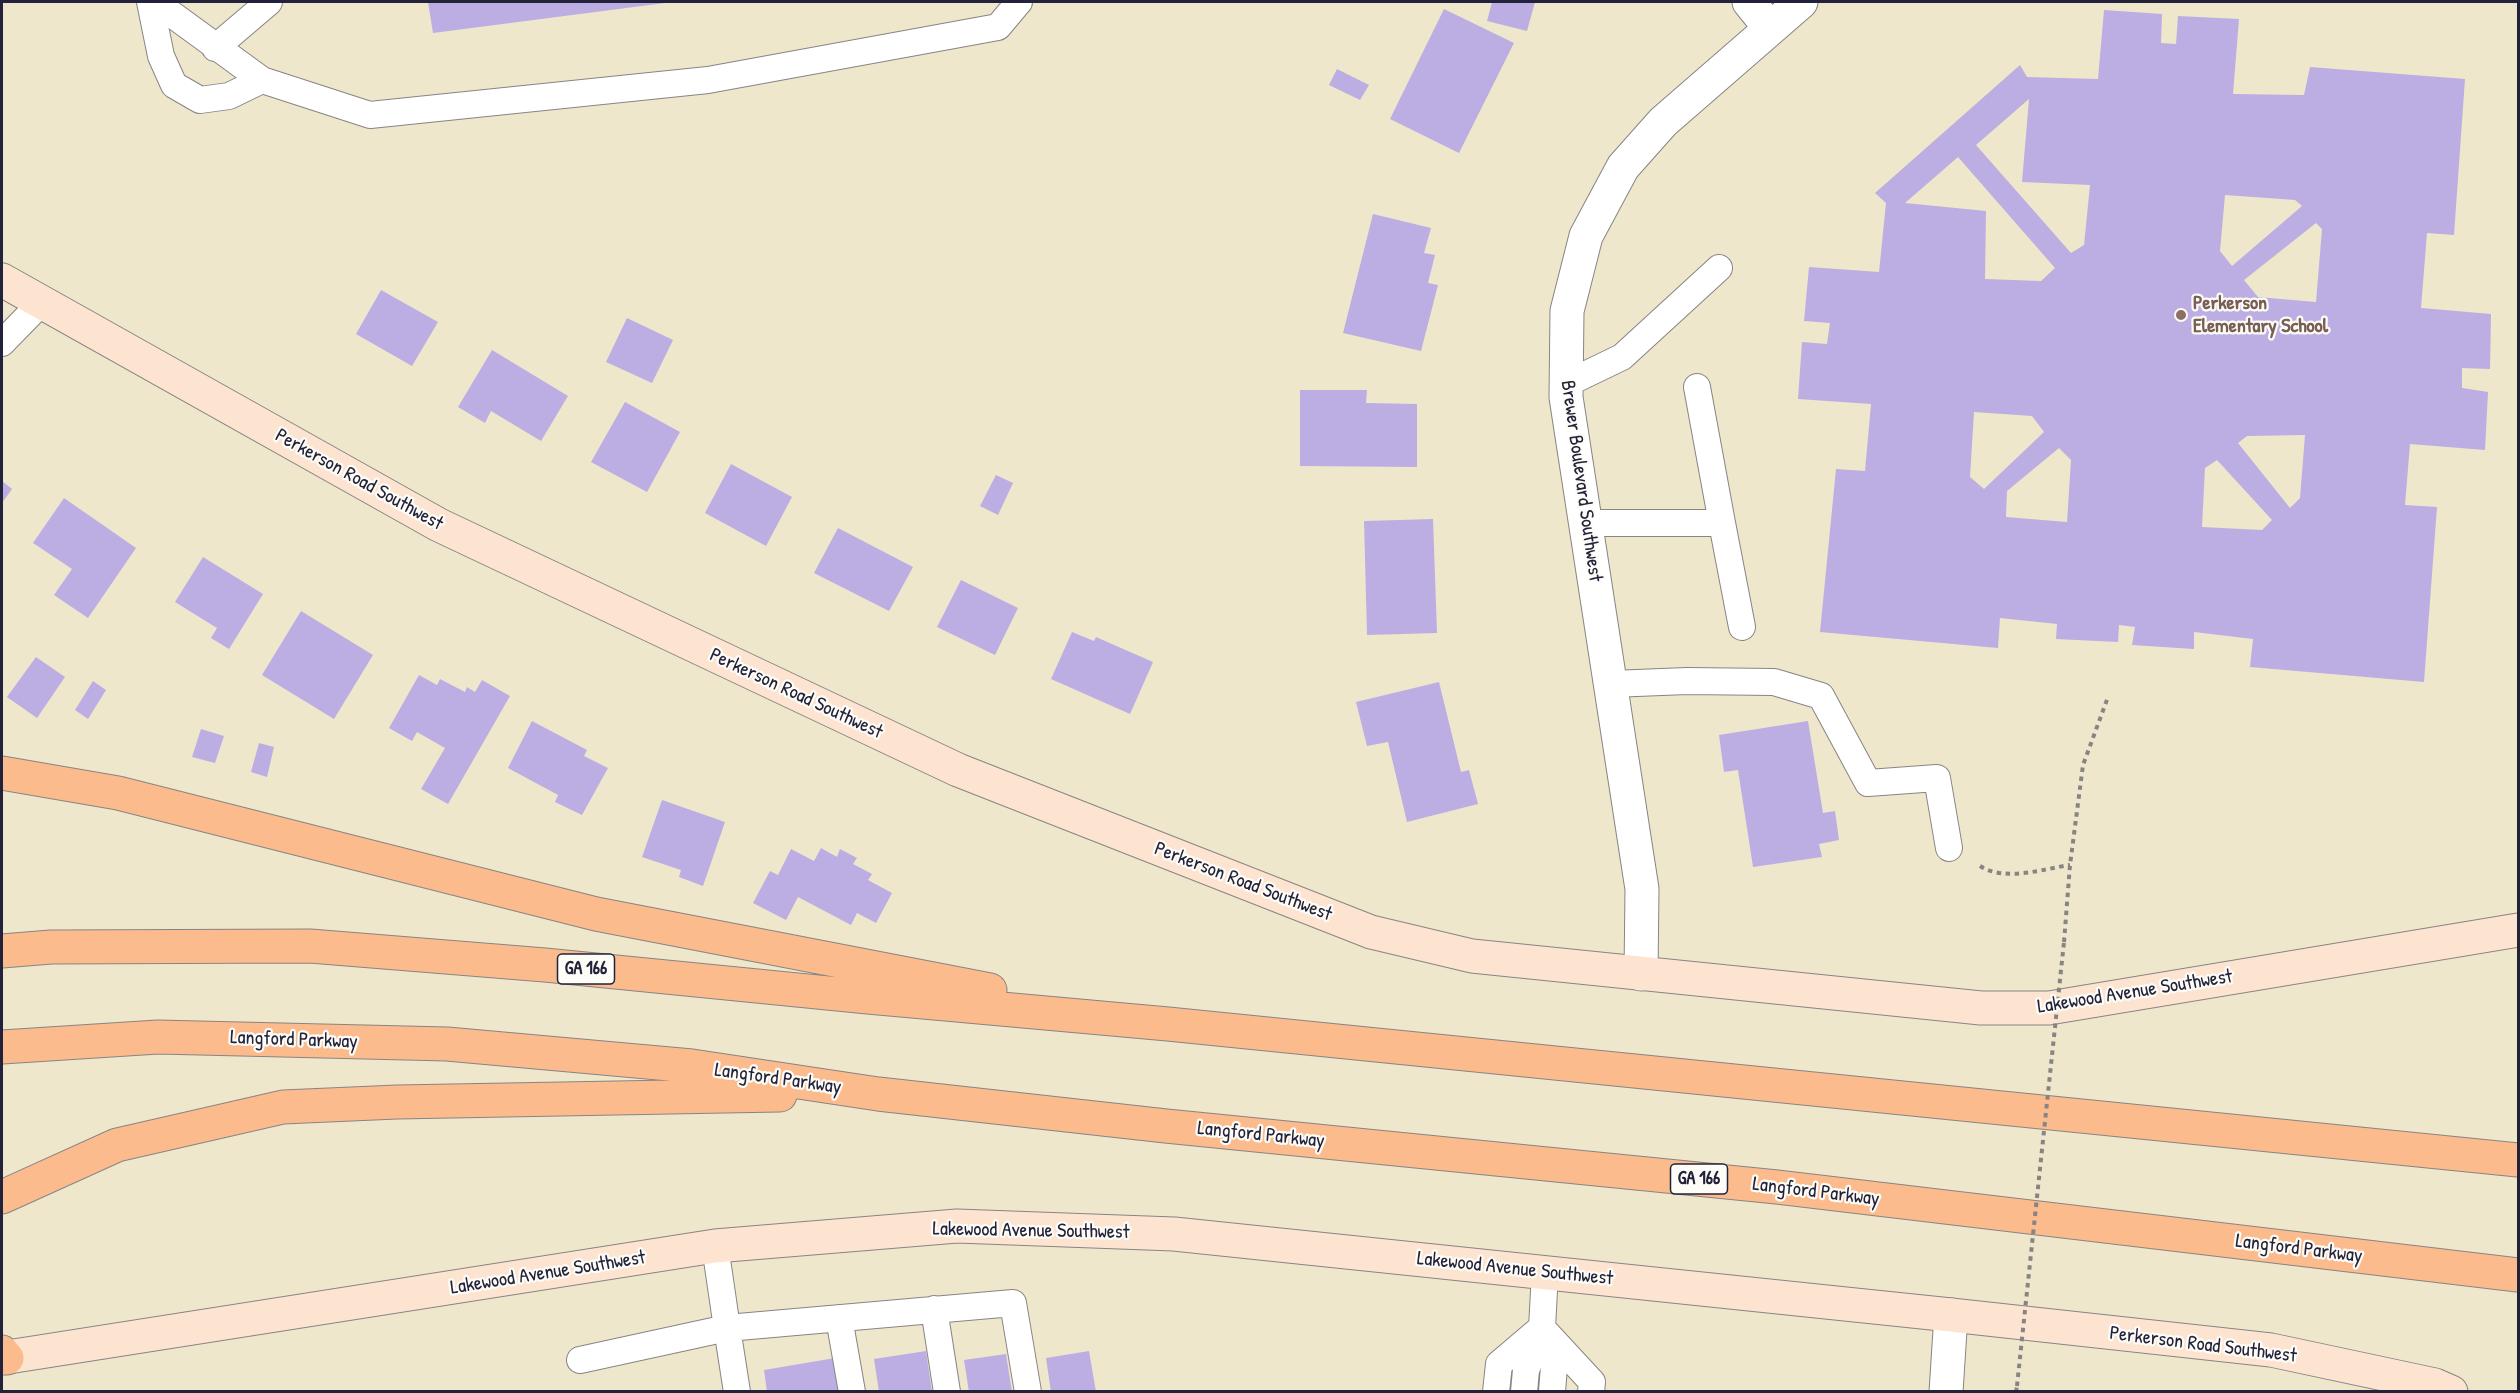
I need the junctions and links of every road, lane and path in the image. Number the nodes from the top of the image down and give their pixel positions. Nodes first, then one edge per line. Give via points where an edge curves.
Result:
1 (153, 2) edge
2 (269, 2) edge
3 (1019, 2) edge
4 (1749, 2) edge
5 (1801, 2) edge
6 (1770, 28) junction
7 (215, 48) junction
8 (262, 80) junction
9 (1719, 268) dead end
10 (2, 280) edge
11 (42, 302) junction
12 (2, 343) edge
13 (1566, 384) junction
14 (1697, 387) dead end
15 (1585, 523) junction
16 (1722, 523) junction
17 (1742, 627) dead end
18 (1611, 684) junction
19 (2108, 697) dead end
20 (2, 773) edge
21 (1949, 848) joint
22 (2070, 865) junction
23 (2518, 930) edge
24 (2, 951) edge
25 (1641, 974) junction
26 (1168, 1024) junction
27 (2, 1047) edge
28 (878, 1094) junction
29 (2518, 1160) edge
30 (2, 1197) edge
31 (715, 1246) junction
32 (1545, 1272) junction
33 (2518, 1275) edge
34 (934, 1309) junction
35 (1951, 1315) junction
36 (839, 1318) junction
37 (727, 1328) junction
38 (1542, 1328) junction
39 (3, 1357) edge
40 (580, 1360) dead end
41 (737, 1392) edge
42 (852, 1392) edge
43 (948, 1392) edge
44 (1028, 1392) edge
45 (1496, 1392) edge
46 (1524, 1392) edge
47 (1552, 1392) edge
48 (1591, 1392) edge
49 (1946, 1392) edge
50 (2016, 1392) edge
51 (2451, 1392) edge

1 - 7 lane
1 - 8 lane via 161,56 174,85 200,100 229,96
2 - 7 lane
3 - 8 lane via 998,27 708,80 556,96 370,115
4 - 6 street
5 - 6 street, Brewer Boulevard Southwest
6 - 13 street, Brewer Boulevard Southwest via 1663,122 1623,167 1586,236 1567,311
7 - 8 lane
9 - 13 lane via 1622,357
10 - 11 street, Perkerson Road Southwest
11 - 12 lane
11 - 25 street, Perkerson Road Southwest via 439,525 958,770 1371,933 1472,956
13 - 15 street, Brewer Boulevard Southwest
14 - 16 lane
15 - 16 lane
15 - 18 street, Brewer Boulevard Southwest
16 - 17 lane
18 - 21 lane via 1774,682 1821,696 1868,783 1937,778
18 - 25 street, Brewer Boulevard Southwest via 1642,889
19 - 22 path via 2083,765
20 - 26 highway via 118,793 596,914
21 - 22 path via 1998,873
22 - 50 path, bridge
23 - 25 street, Lakewood Avenue Southwest via 2049,1008 1981,1008
24 - 26 highway, GA 166 via 51,947 309,946
26 - 29 highway, GA 166
27 - 28 highway, Langford Parkway / GA 166 via 158,1036 447,1044 692,1066
28 - 30 highway via 283,1107 117,1145
28 - 33 highway, Langford Parkway / GA 166 via 1777,1187
31 - 32 street, Lakewood Avenue Southwest via 968,1226 1174,1234
31 - 37 lane
31 - 39 street, Lakewood Avenue Southwest
32 - 35 street, Lakewood Avenue Southwest
32 - 38 lane
34 - 36 lane
34 - 43 lane
34 - 44 lane via 1013,1303
35 - 49 street
35 - 51 street, Perkerson Road Southwest via 2271,1350
36 - 37 lane
36 - 42 lane
37 - 40 lane
37 - 41 lane
38 - 45 lane via 1499,1364
38 - 46 lane via 1526,1370
38 - 47 lane via 1554,1366
38 - 48 lane via 1592,1382

